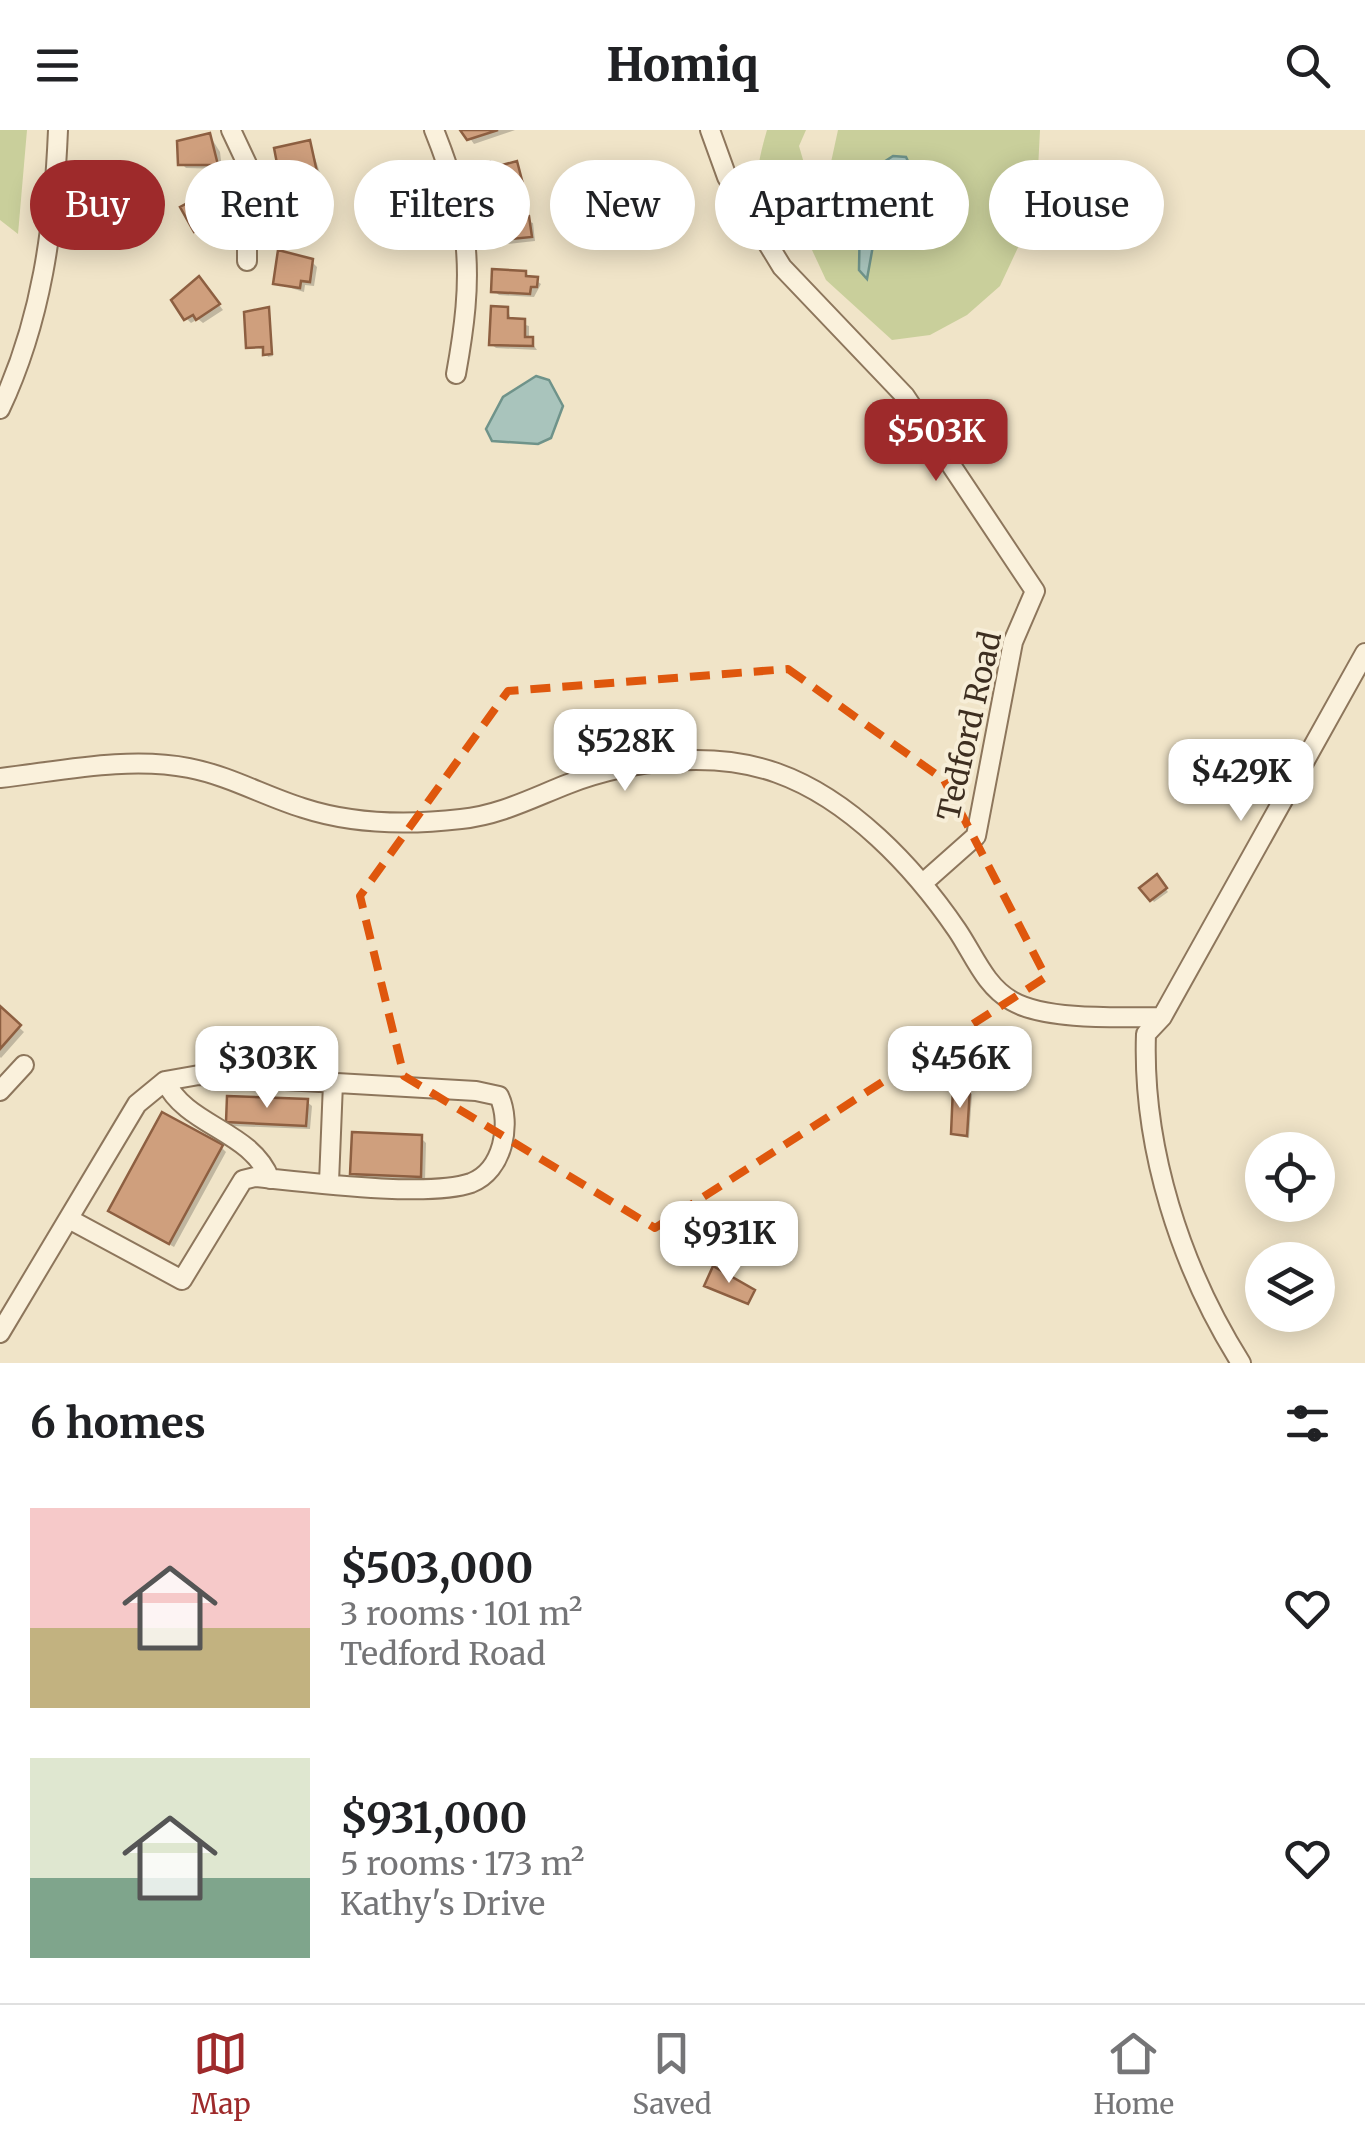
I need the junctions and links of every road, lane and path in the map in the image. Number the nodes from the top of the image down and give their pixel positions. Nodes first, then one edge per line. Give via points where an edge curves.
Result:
1 (58, 130) edge
2 (232, 130) edge
3 (434, 130) edge
4 (710, 130) edge
5 (246, 261) dead end
6 (456, 374) dead end
7 (0, 408) edge
8 (1365, 654) edge
9 (0, 778) edge
10 (923, 883) junction
11 (1162, 1017) junction
12 (24, 1064) dead end
13 (164, 1082) junction
14 (333, 1083) junction
15 (0, 1090) edge
16 (270, 1178) junction
17 (329, 1182) junction
18 (69, 1219) junction
19 (0, 1333) edge
20 (1240, 1363) edge

1 - 7 street via 36,315
2 - 5 street via 247,164
3 - 6 street via 468,238 467,307
4 - 10 street, Tedford Road via 727,176 782,268 905,396 1035,590 1013,642 976,836
8 - 11 street
9 - 10 street via 169,765 236,780 325,814 400,822 495,814 572,782 646,764 726,762 772,771 826,797
10 - 11 street via 978,967 1011,1001 1050,1012
11 - 20 street via 1146,1034 1145,1054 1166,1189 1190,1264
12 - 15 street
13 - 14 street via 199,1075
13 - 16 street via 171,1096 256,1152
13 - 18 street via 137,1104
14 - 17 street
14 - 17 street via 491,1092 506,1117 496,1158 470,1183
16 - 17 street
16 - 18 street via 243,1180 234,1190 182,1280
18 - 19 street

